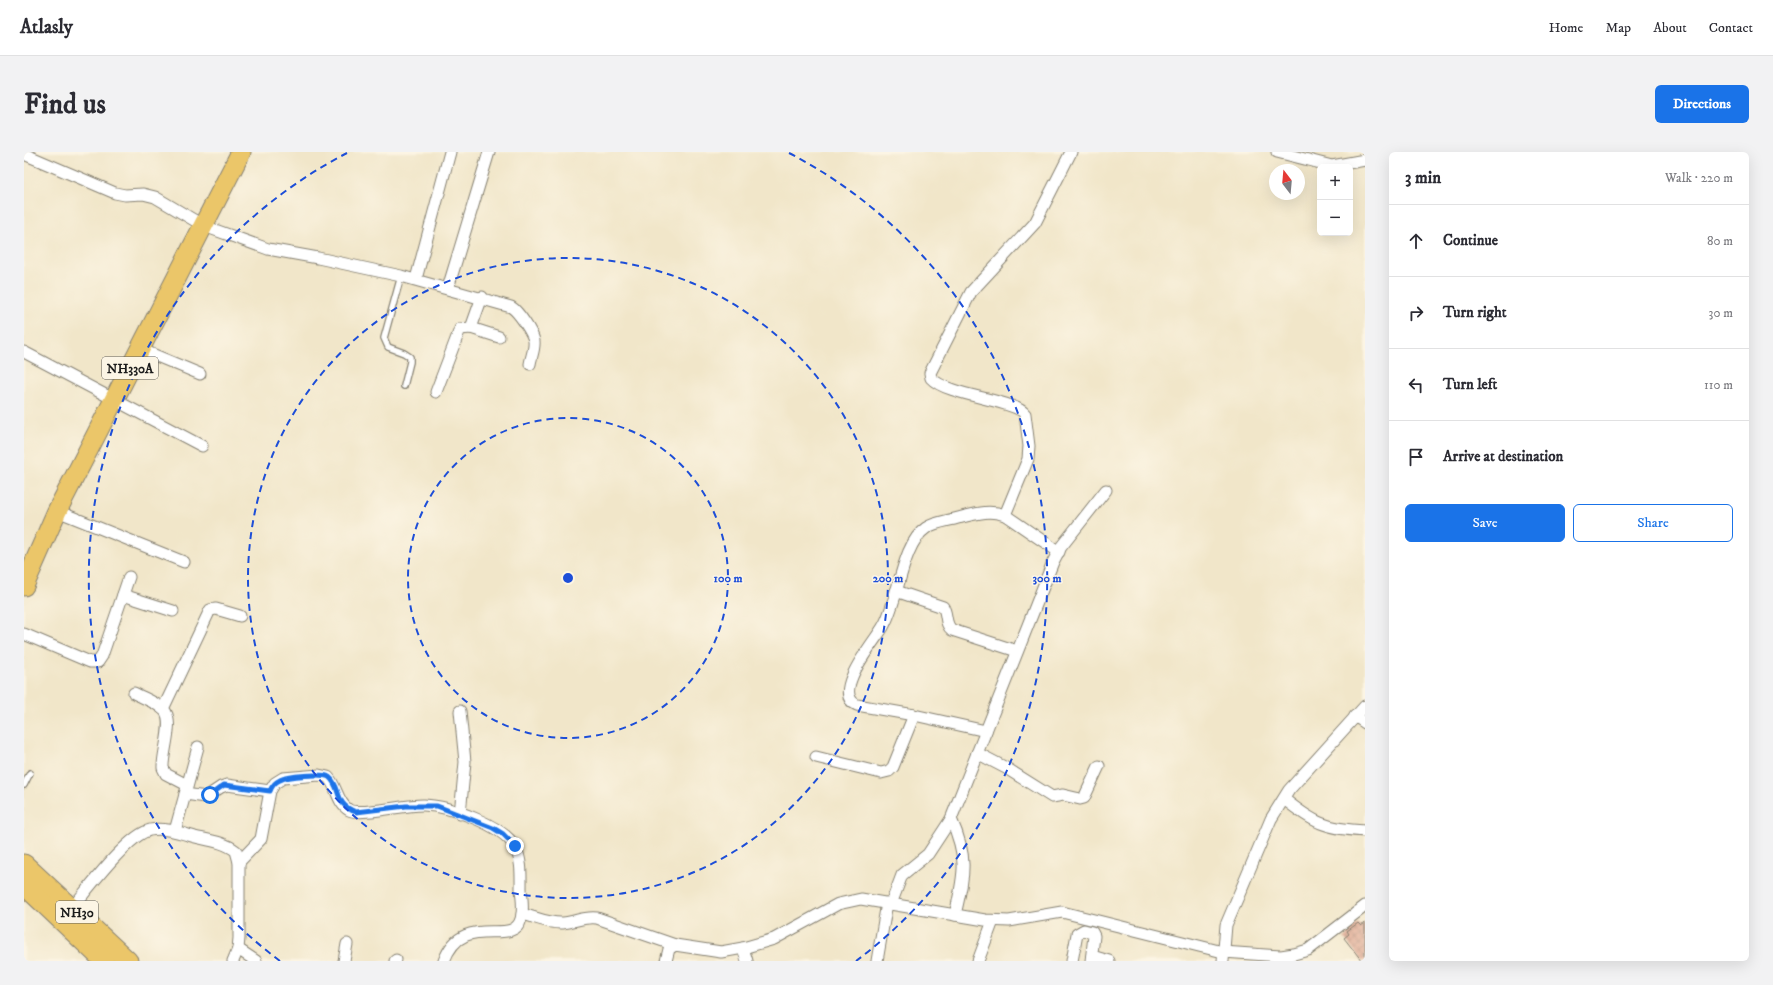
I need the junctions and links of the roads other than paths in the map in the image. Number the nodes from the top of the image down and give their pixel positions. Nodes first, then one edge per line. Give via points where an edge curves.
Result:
1 (241, 152) edge
2 (450, 152) edge
3 (489, 152) edge
4 (1071, 152) edge
5 (1277, 152) edge
6 (24, 154) edge
7 (1365, 160) edge
8 (204, 226) junction
9 (401, 276) junction
10 (416, 279) junction
11 (448, 288) junction
12 (482, 297) junction
13 (471, 328) junction
14 (499, 337) dead end
15 (140, 349) junction
16 (24, 352) edge
17 (530, 364) dead end
18 (200, 374) dead end
19 (404, 386) dead end
20 (436, 392) dead end
21 (115, 399) junction
22 (202, 446) dead end
23 (1106, 490) dead end
24 (57, 511) junction
25 (1005, 515) junction
26 (1059, 552) junction
27 (184, 562) dead end
28 (129, 577) dead end
29 (24, 586) edge
30 (896, 591) junction
31 (123, 595) junction
32 (173, 610) dead end
33 (240, 616) dead end
34 (24, 634) edge
35 (1017, 651) junction
36 (134, 693) dead end
37 (1365, 706) edge
38 (164, 709) junction
39 (460, 711) dead end
40 (914, 715) junction
41 (1355, 716) junction
42 (1365, 722) edge
43 (986, 731) junction
44 (198, 747) dead end
45 (977, 753) junction
46 (816, 757) dead end
47 (1099, 766) dead end
48 (30, 773) dead end
49 (24, 785) edge
50 (186, 789) junction
51 (270, 791) junction
52 (1284, 799) junction
53 (460, 814) junction
54 (951, 819) junction
55 (175, 831) junction
56 (1365, 831) edge
57 (239, 862) junction
58 (24, 864) edge
59 (24, 885) edge
60 (889, 903) junction
61 (1365, 906) edge
62 (72, 908) junction
63 (522, 914) junction
64 (955, 915) junction
65 (992, 921) junction
66 (347, 944) dead end
67 (675, 945) junction
68 (743, 948) junction
69 (238, 949) junction
70 (1223, 956) edge
71 (1091, 958) edge
72 (104, 961) edge
73 (128, 961) edge
74 (233, 961) edge
75 (256, 961) edge
76 (344, 961) edge
77 (444, 961) edge
78 (666, 961) edge
79 (747, 961) edge
80 (877, 961) edge
81 (978, 961) edge
82 (1072, 961) edge
83 (1110, 961) edge

1 - 8 highway, NH330A
2 - 10 street
3 - 11 street
4 - 25 street via 1035,223 972,292 930,373 931,378 937,382 970,395 1017,408 1025,414 1028,458
5 - 7 street via 1332,166
6 - 8 street via 115,193 155,197
8 - 9 street via 268,249
8 - 15 highway, NH330A
9 - 10 street
9 - 19 lane via 384,338 388,347 410,357
10 - 11 street
11 - 12 street
12 - 13 street
12 - 17 street via 511,306 517,311 534,341
13 - 14 street
13 - 20 street via 462,328 459,331
15 - 18 street
15 - 21 highway, NH330A
16 - 21 street
21 - 22 street
21 - 24 highway, NH330A
23 - 26 street
24 - 27 street
24 - 29 highway, NH330A
25 - 26 street
25 - 30 street via 984,512 927,528 915,539
26 - 35 street via 1044,582
28 - 31 street
30 - 35 street via 943,606 947,625 952,630
30 - 40 street via 884,627 856,668 849,684 849,695 854,703 863,707
31 - 32 street
31 - 34 street via 102,656 96,663
33 - 38 street via 216,609 210,610
35 - 43 street
36 - 38 street
37 - 41 street
38 - 50 street via 168,722 163,768 166,774
39 - 53 street via 465,762
40 - 43 street
40 - 46 street via 893,767 889,771 881,772
41 - 42 street
41 - 52 street
43 - 45 street
44 - 50 street
45 - 47 street via 1006,768 1052,798 1063,795 1084,798
45 - 54 street
48 - 49 lane
50 - 51 street via 206,797 227,785
50 - 55 street
51 - 53 street via 275,783 283,778 324,775 331,780 344,806 356,812 423,805 437,806
51 - 57 street via 261,839
52 - 56 street via 1305,816 1325,826
52 - 70 street via 1271,819 1226,925
53 - 63 street via 493,828 515,846 520,863
54 - 60 street via 931,851 902,875
54 - 64 street via 962,845 964,866
55 - 57 street via 232,848 236,851
55 - 62 street via 150,830 133,839
57 - 69 street
58 - 62 highway, NH30
59 - 72 highway, NH30
60 - 64 street
60 - 68 street via 861,899 838,904 774,939
60 - 80 street
61 - 70 street via 1302,952 1281,956
62 - 73 highway, NH30
63 - 67 street via 556,923 597,918
63 - 77 street via 518,925 511,931 482,931 463,936 455,942
64 - 65 street
65 - 70 street via 1062,912
65 - 81 street
66 - 76 street
67 - 68 street via 721,952
67 - 78 street via 669,949
68 - 79 street
69 - 74 street
69 - 75 street
71 - 82 street via 1094,936 1092,932 1081,931 1074,942
71 - 83 street

